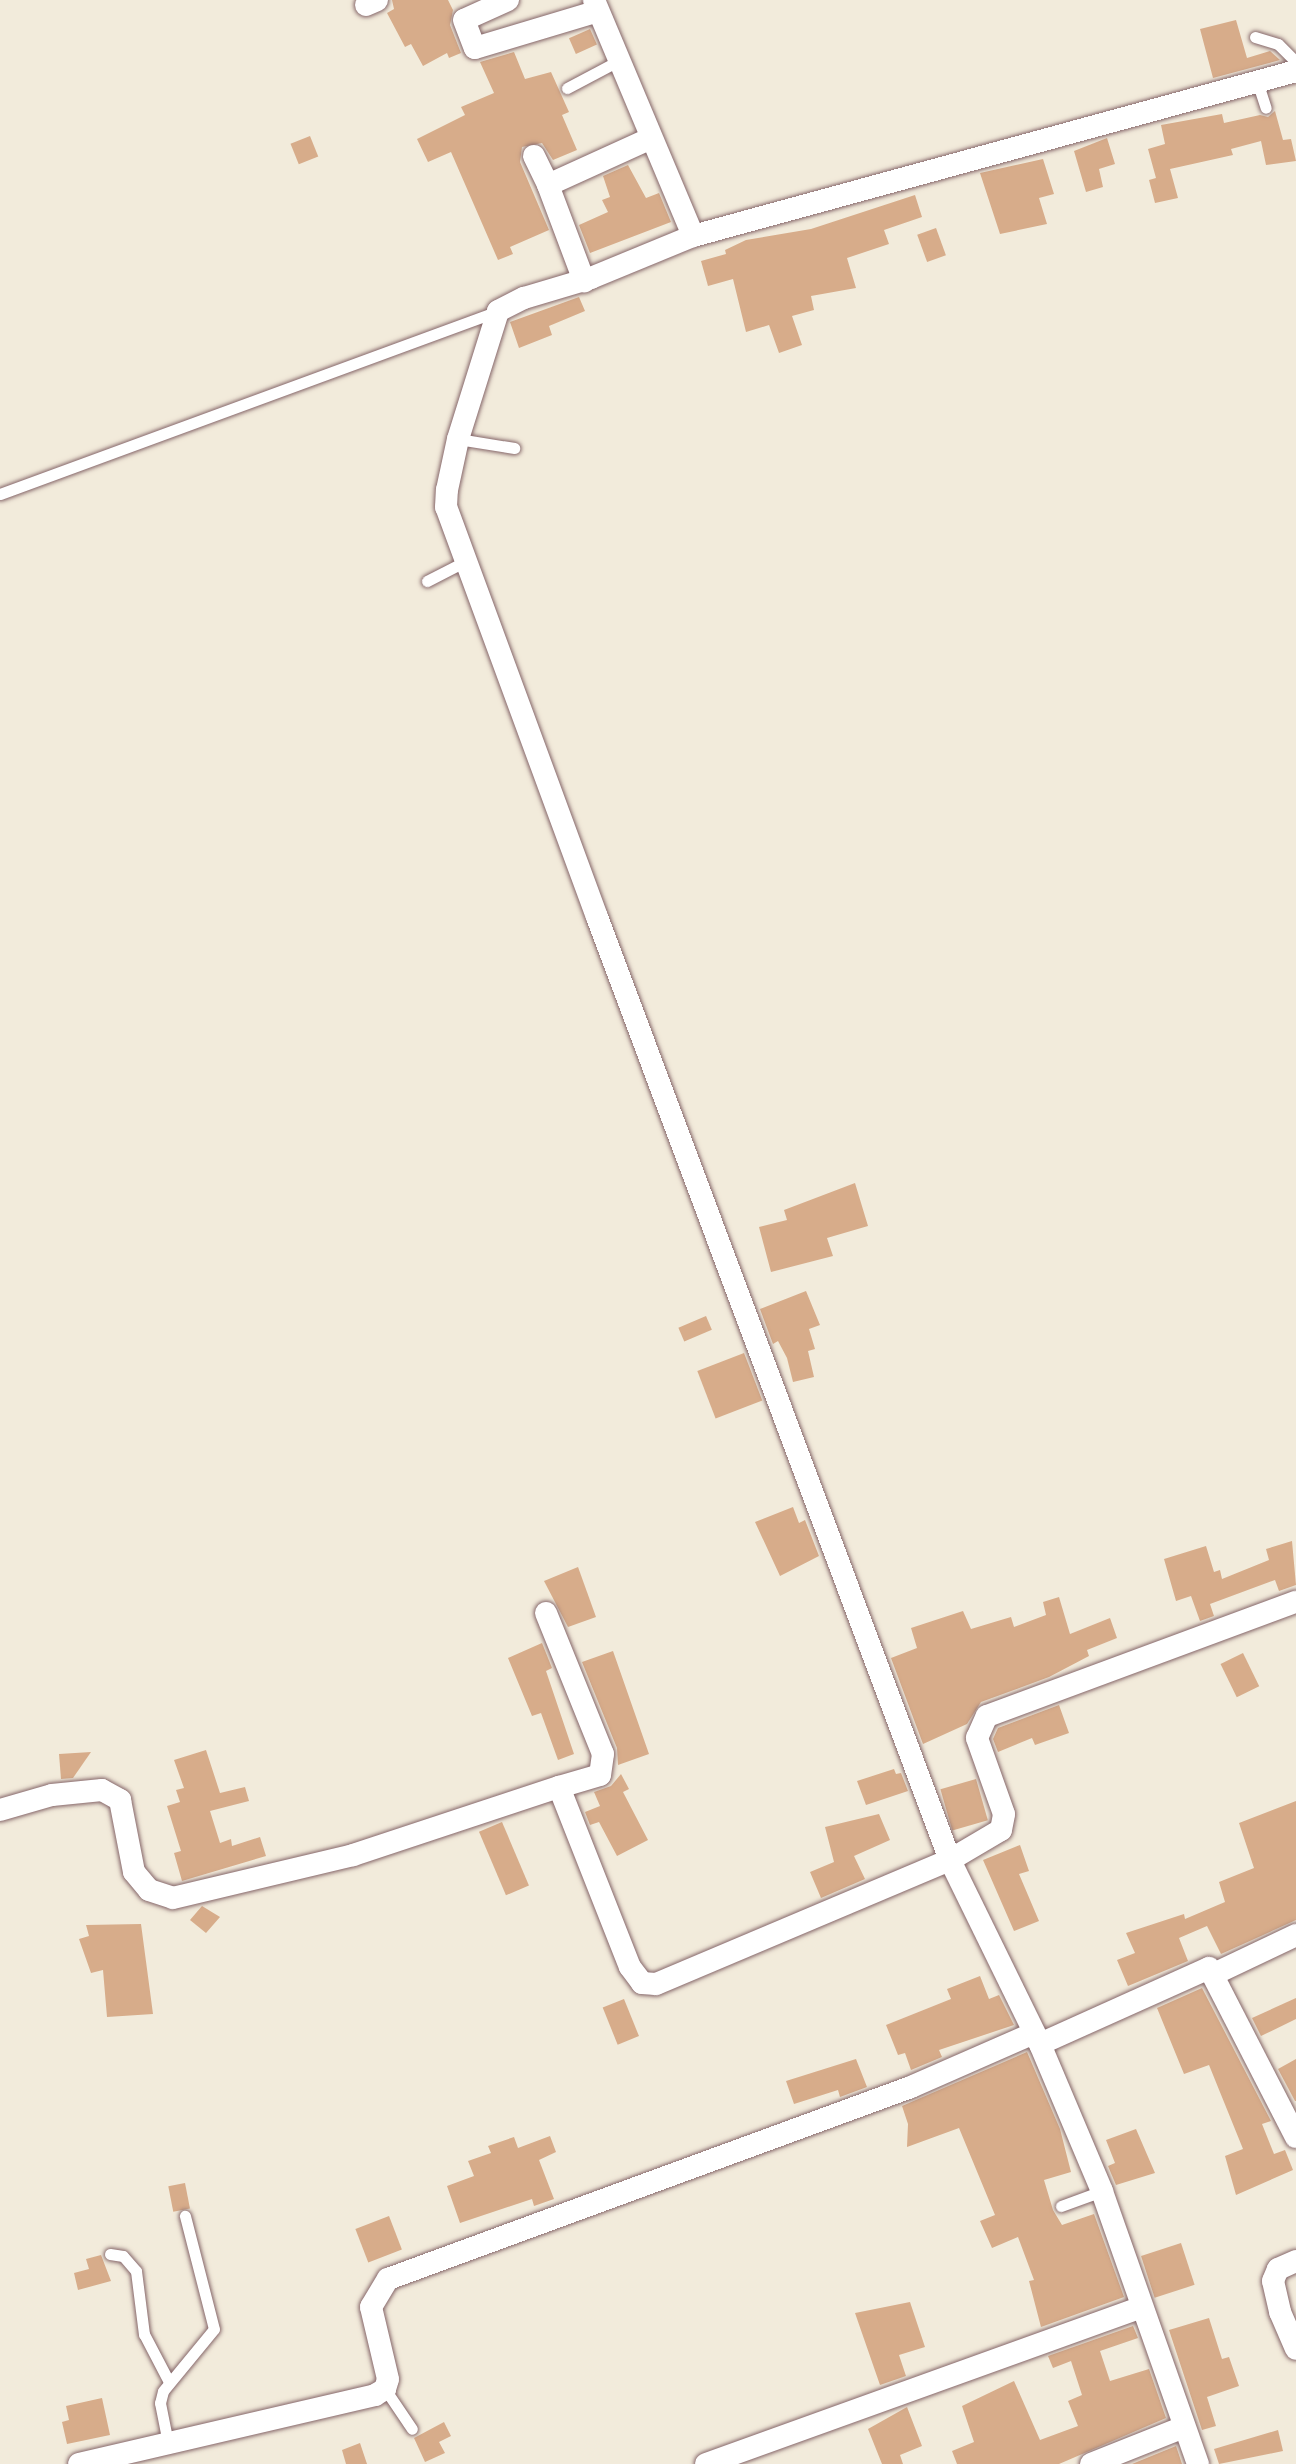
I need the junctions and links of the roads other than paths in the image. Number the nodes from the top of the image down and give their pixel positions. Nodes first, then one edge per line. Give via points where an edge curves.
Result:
1 (508, 0) edge
2 (596, 6) edge
3 (1254, 37) dead end
4 (620, 60) junction
5 (1296, 62) edge
6 (1296, 71) edge
7 (1257, 82) junction
8 (567, 88) dead end
9 (1266, 108) dead end
10 (650, 138) junction
11 (534, 156) dead end
12 (548, 185) junction
13 (693, 236) junction
14 (584, 281) junction
15 (498, 312) junction
16 (458, 439) junction
17 (514, 448) dead end
18 (0, 494) edge
19 (466, 561) junction
20 (428, 581) dead end
21 (1296, 1602) edge
22 (546, 1613) dead end
23 (559, 1786) junction
24 (0, 1810) edge
25 (950, 1860) junction
26 (1296, 1935) edge
27 (1214, 1974) junction
28 (1037, 2039) junction
29 (1296, 2137) edge
30 (1102, 2191) junction
31 (1061, 2206) dead end
32 (185, 2216) dead end
33 (110, 2254) dead end
34 (1296, 2261) edge
35 (1141, 2307) junction
36 (1296, 2349) edge
37 (168, 2380) junction
38 (385, 2389) junction
39 (1184, 2427) junction
40 (412, 2430) dead end
41 (168, 2444) junction
42 (79, 2464) edge
43 (706, 2464) edge
44 (1091, 2464) edge
45 (1198, 2464) edge

1 - 2 street via 464,20 475,48
2 - 4 street
3 - 5 lane via 1278,44
4 - 8 lane
4 - 10 street
6 - 7 street
7 - 9 lane
7 - 13 street
10 - 12 street
10 - 13 street
11 - 12 street
12 - 14 street
13 - 14 street
14 - 15 street
15 - 16 street
15 - 18 lane
16 - 17 lane
16 - 19 street via 446,507
19 - 20 lane
19 - 25 street
21 - 25 street via 987,1716 977,1738 1004,1822
22 - 23 street via 604,1754 600,1774
23 - 24 street via 353,1855 174,1898 149,1890 134,1872 120,1800 102,1790
23 - 25 street via 642,1983 656,1984
25 - 28 street
26 - 27 street
27 - 28 street via 1205,1968
27 - 29 street
28 - 30 street
28 - 38 street via 388,2279 371,2307
30 - 31 lane
30 - 35 street
32 - 37 lane via 214,2329
33 - 37 lane via 123,2256 136,2270 144,2334
34 - 36 street via 1278,2268 1274,2281
35 - 39 street
35 - 43 street
37 - 41 lane via 160,2403
38 - 40 lane
38 - 41 street
39 - 44 street
39 - 45 street
41 - 42 street

